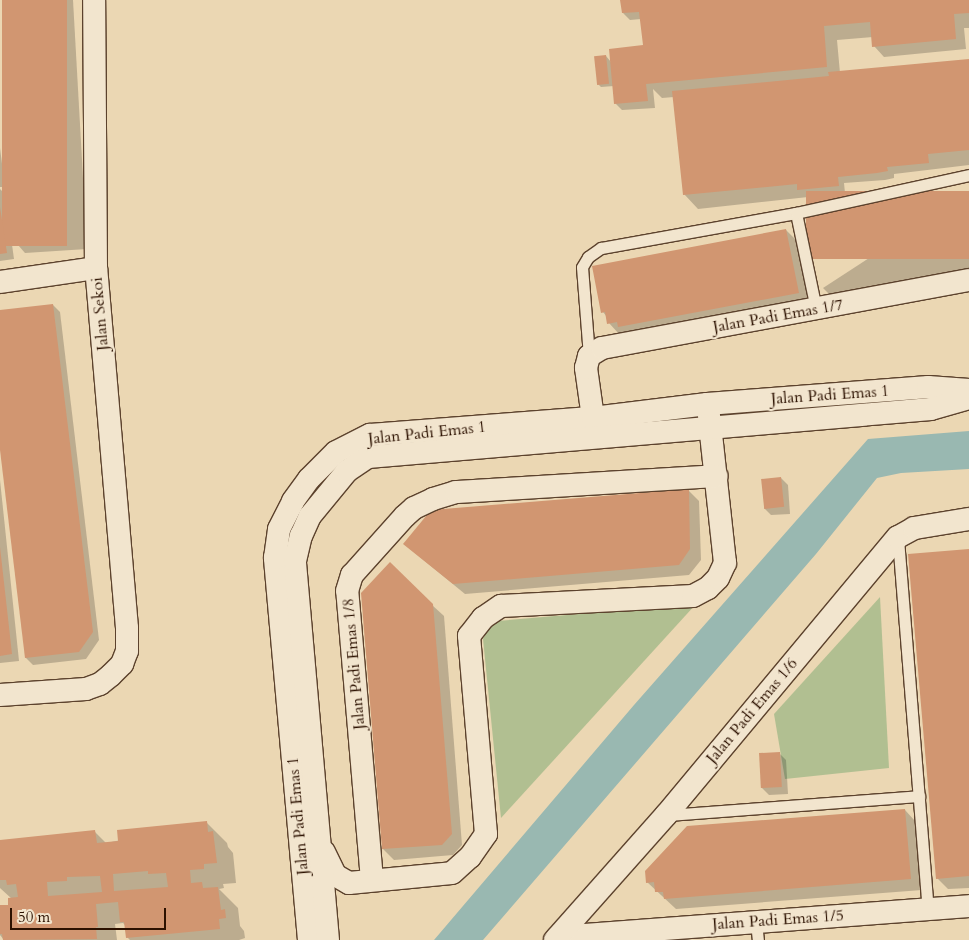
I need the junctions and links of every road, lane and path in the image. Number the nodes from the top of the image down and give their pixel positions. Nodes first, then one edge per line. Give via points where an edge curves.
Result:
1 (94, 0) edge
2 (969, 176) edge
3 (796, 213) junction
4 (96, 268) junction
5 (969, 280) edge
6 (0, 282) edge
7 (816, 309) junction
8 (589, 356) junction
9 (969, 390) edge
10 (969, 398) edge
11 (707, 404) junction
12 (594, 428) junction
13 (711, 428) junction
14 (717, 476) junction
15 (969, 519) edge
16 (898, 537) junction
17 (0, 695) edge
18 (919, 796) junction
19 (666, 815) junction
20 (320, 840) junction
21 (372, 880) junction
22 (349, 883) junction
23 (969, 906) edge
24 (928, 909) junction
25 (757, 931) edge
26 (328, 933) edge
27 (557, 938) edge
28 (308, 940) edge

1 - 4 street, Jalan Sekoi
2 - 3 lane
3 - 7 lane
3 - 8 lane via 601,248 582,267
4 - 6 street
4 - 17 street, Jalan Sekoi via 127,628 126,651 122,664 100,684 70,692
5 - 7 street, Jalan Padi Emas 1/7
7 - 8 street, Jalan Padi Emas 1/7 via 602,348
8 - 12 street via 586,368
9 - 11 street, Jalan Padi Emas 1 via 928,387
10 - 13 street, Jalan Padi Emas 1 via 931,409
11 - 12 street, Jalan Padi Emas 1
11 - 13 street
12 - 13 street, Jalan Padi Emas 1
12 - 20 street, Jalan Padi Emas 1 via 368,457 348,470 310,516 294,561
12 - 28 street, Jalan Padi Emas 1 via 370,435 336,452 293,501 279,529 275,558
13 - 14 street
14 - 21 street via 725,563 718,578 708,588 693,596 501,606 483,618 469,636 486,834 452,873
14 - 21 street, Jalan Padi Emas 1/8 via 456,492 414,508 352,575 348,591
15 - 16 street, Jalan Padi Emas 1/6 via 914,528
16 - 18 lane
16 - 19 street, Jalan Padi Emas 1/6
18 - 19 lane
18 - 24 lane
19 - 27 street, Jalan Padi Emas 1/6
20 - 22 street via 328,865 335,875
20 - 26 street, Jalan Padi Emas 1
21 - 22 street
22 - 26 street via 334,903
23 - 24 street, Jalan Padi Emas 1/5
24 - 25 street, Jalan Padi Emas 1/5
25 - 27 street, Jalan Padi Emas 1/5

